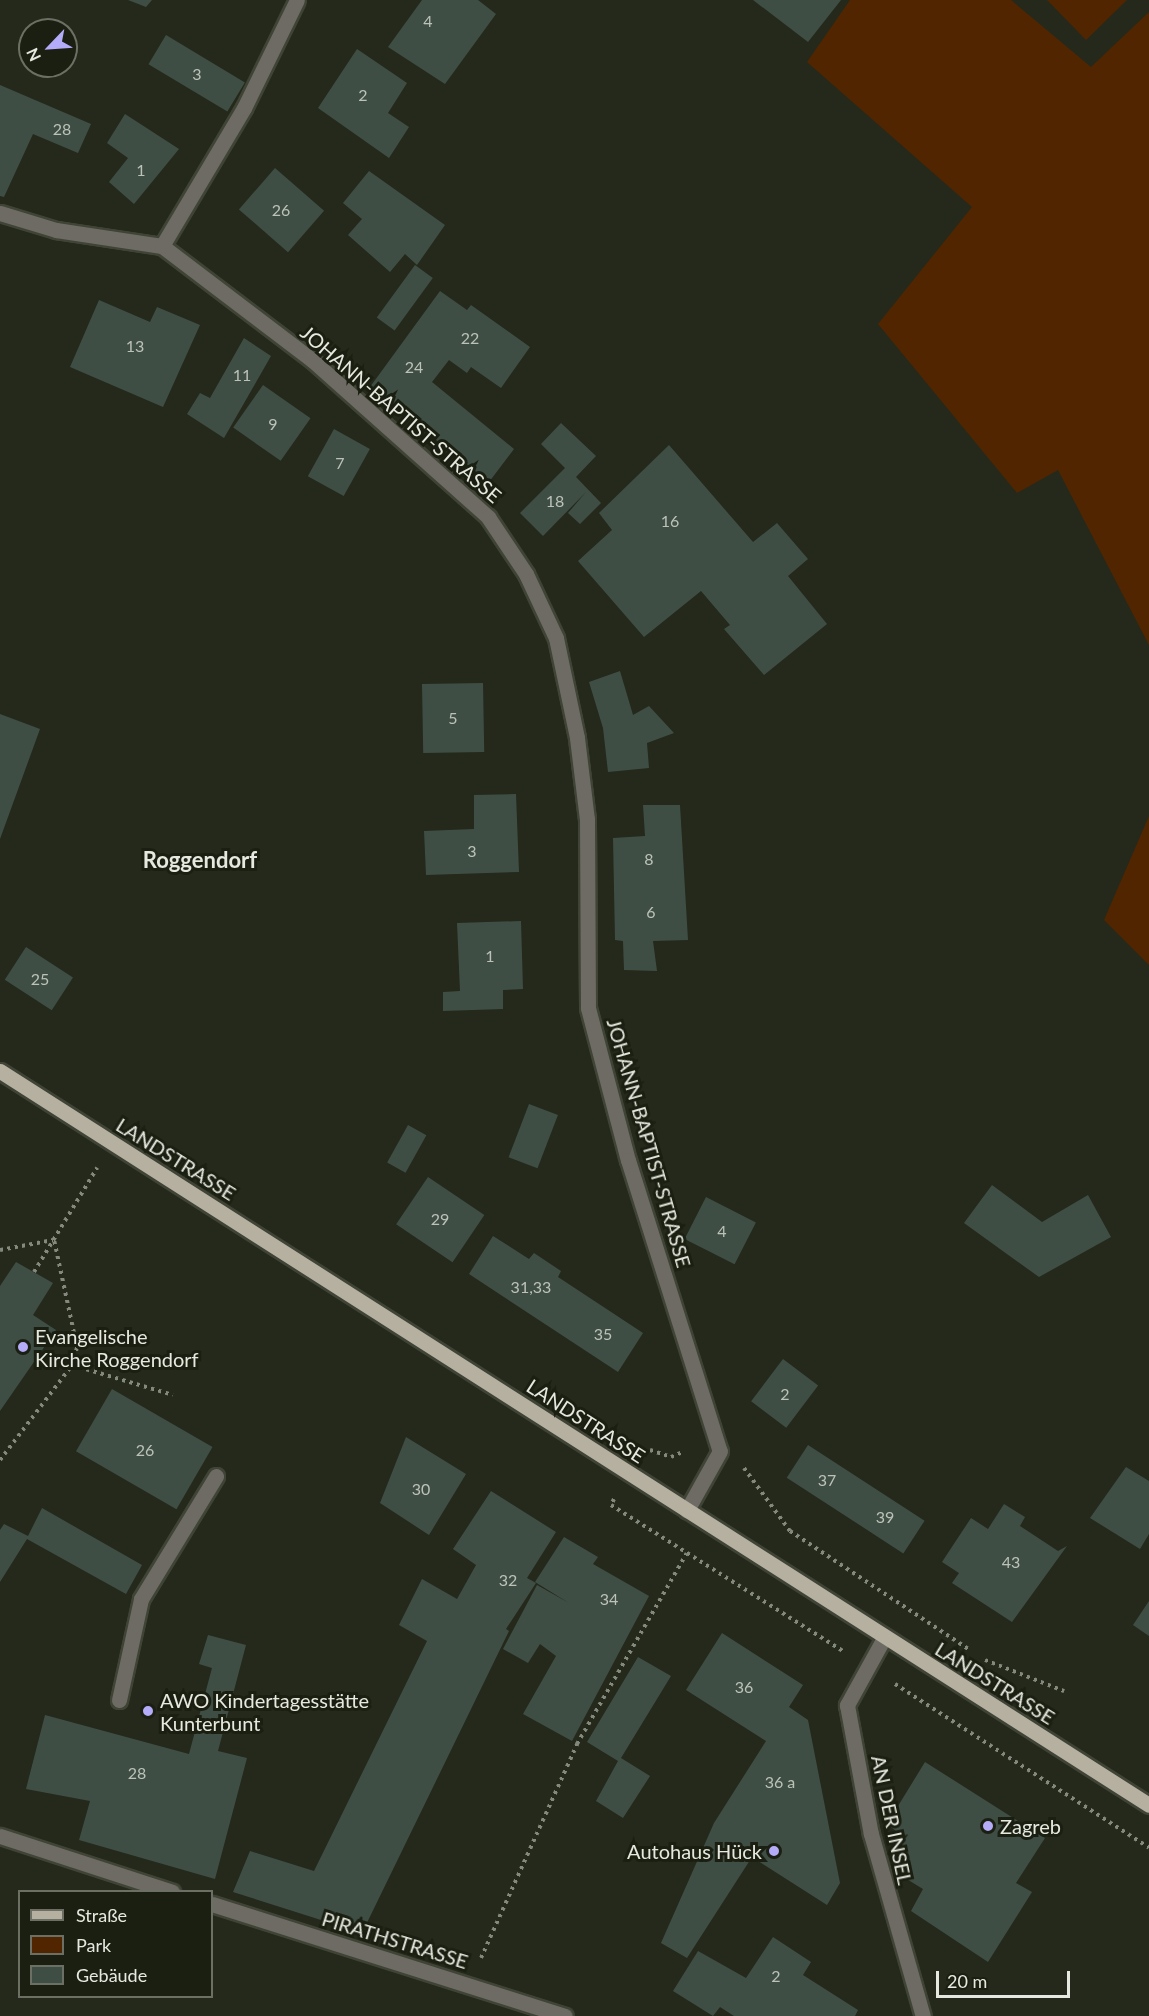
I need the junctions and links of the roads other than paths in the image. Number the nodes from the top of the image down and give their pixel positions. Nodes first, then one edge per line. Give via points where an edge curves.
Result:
1 (297, 0) edge
2 (0, 213) edge
3 (162, 246) junction
4 (0, 1071) edge
5 (216, 1476) dead end
6 (687, 1510) junction
7 (884, 1638) junction
8 (119, 1700) dead end
9 (1149, 1805) edge
10 (0, 1836) edge
11 (166, 1890) edge
12 (213, 1904) edge
13 (565, 2016) edge
14 (924, 2016) edge

1 - 3 street via 244,108
2 - 3 street, JOHANN-BAPTIST-STRASSE via 56,230
3 - 6 street, JOHANN-BAPTIST-STRASSE via 312,360 488,516 526,574 556,638 587,819 588,1008 628,1160 720,1451
4 - 6 main road, LANDSTRASSE
5 - 8 street via 141,1599
6 - 7 main road, LANDSTRASSE
7 - 9 main road, LANDSTRASSE
7 - 14 street, AN DER INSEL via 847,1705 871,1834
10 - 11 street
12 - 13 street, PIRATHSTRASSE

